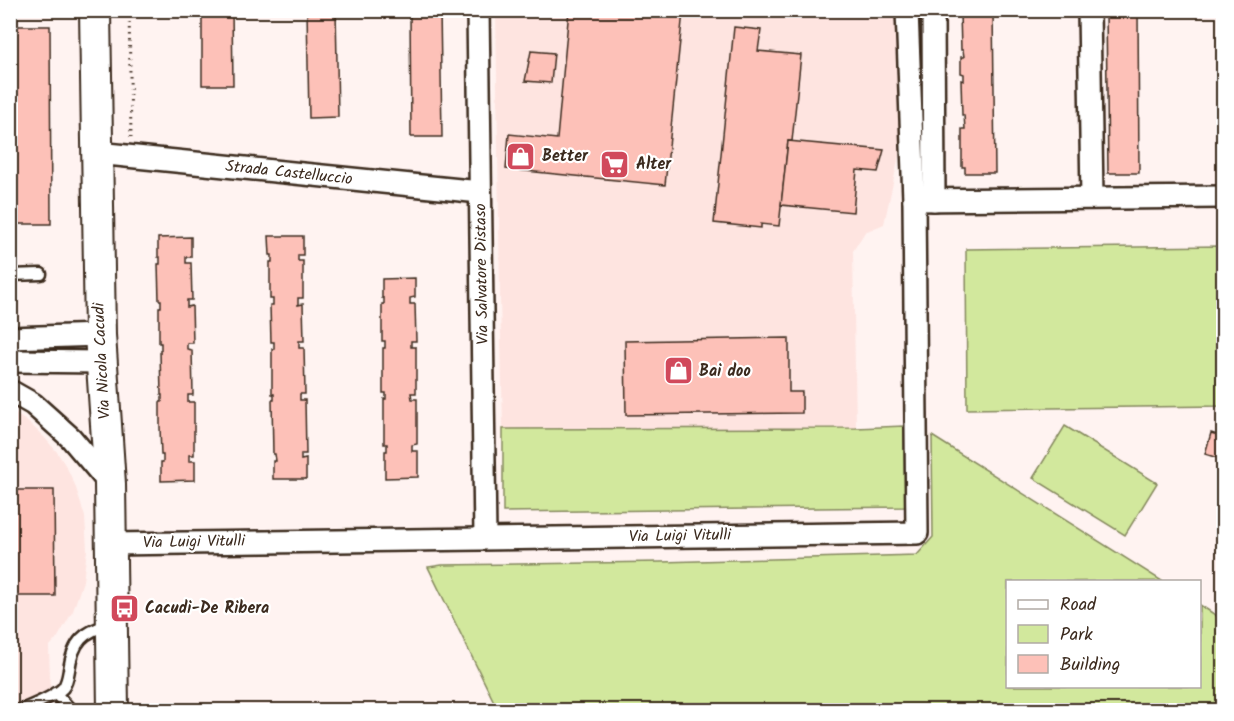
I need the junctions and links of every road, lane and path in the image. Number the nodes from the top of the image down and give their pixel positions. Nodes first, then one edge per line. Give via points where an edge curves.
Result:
1 (95, 10) edge
2 (129, 10) edge
3 (478, 10) edge
4 (907, 10) edge
5 (933, 10) edge
6 (1089, 10) edge
7 (97, 153) junction
8 (131, 156) junction
9 (480, 192) junction
10 (1224, 196) edge
11 (1092, 198) junction
12 (924, 200) junction
13 (41, 274) dead end
14 (10, 275) edge
15 (10, 338) edge
16 (100, 348) junction
17 (10, 361) edge
18 (10, 391) edge
19 (110, 484) junction
20 (486, 538) junction
21 (111, 544) junction
22 (113, 623) junction
23 (55, 693) junction
24 (21, 711) edge
25 (70, 711) edge
26 (113, 711) edge

1 - 7 street, Via Nicola Cacudi
2 - 8 path
3 - 9 street, Via Salvatore Distaso
4 - 12 street
5 - 12 street
6 - 11 street
7 - 8 street, Strada Castelluccio
7 - 16 street, Via Nicola Cacudi
8 - 9 street, Strada Castelluccio
9 - 20 street, Via Salvatore Distaso
10 - 11 street
11 - 12 street
12 - 20 street, Via Luigi Vitulli via 916,533
13 - 14 lane
15 - 16 street
16 - 17 street
16 - 19 street, Via Nicola Cacudi
18 - 19 street via 33,404 71,438
19 - 21 street, Via Nicola Cacudi
20 - 21 street, Via Luigi Vitulli
21 - 22 street, Via Nicola Cacudi
22 - 23 lane via 84,635 75,646 68,678
22 - 26 street, Via Nicola Cacudi
23 - 24 lane
23 - 25 lane

